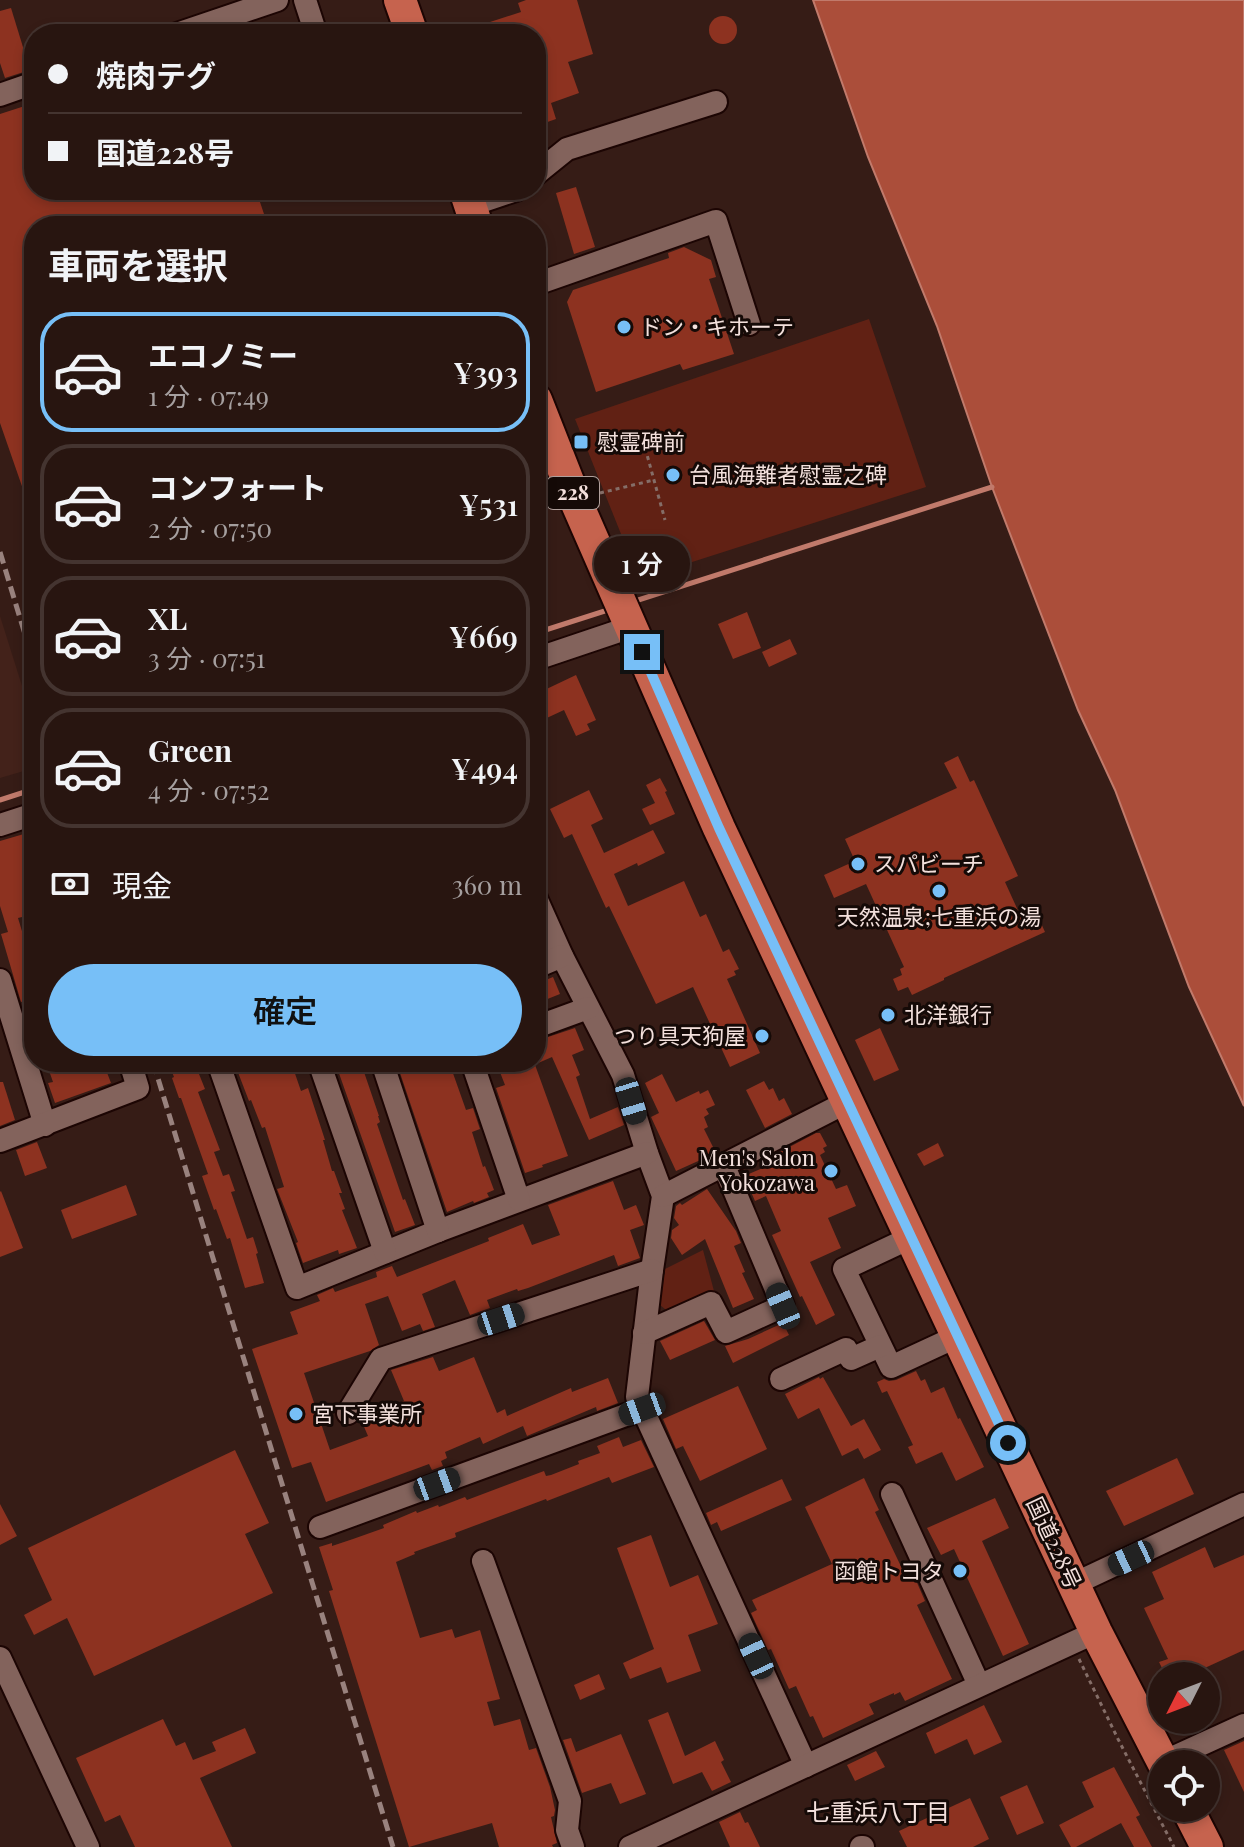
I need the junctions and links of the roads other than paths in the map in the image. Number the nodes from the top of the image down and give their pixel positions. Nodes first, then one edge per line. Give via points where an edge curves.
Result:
1 (277, 0) edge
2 (305, 0) edge
3 (400, 0) edge
4 (206, 24) edge
5 (313, 24) edge
6 (408, 24) edge
7 (24, 87) edge
8 (0, 95) edge
9 (716, 102) dead end
10 (546, 166) edge
11 (546, 280) edge
12 (749, 324) dead end
13 (546, 434) edge
14 (629, 622) junction
15 (546, 655) edge
16 (24, 817) edge
17 (0, 825) edge
18 (546, 920) edge
19 (562, 956) junction
20 (546, 963) edge
21 (0, 980) edge
22 (588, 1008) junction
23 (546, 1023) edge
24 (24, 1057) edge
25 (29, 1072) edge
26 (133, 1072) edge
27 (221, 1072) edge
28 (322, 1072) edge
29 (385, 1072) edge
30 (475, 1072) edge
31 (847, 1102) junction
32 (45, 1125) junction
33 (0, 1141) edge
34 (647, 1153) junction
35 (724, 1166) junction
36 (663, 1196) junction
37 (519, 1200) junction
38 (438, 1231) junction
39 (912, 1237) junction
40 (385, 1252) junction
41 (652, 1270) junction
42 (644, 1333) junction
43 (958, 1336) junction
44 (880, 1346) junction
45 (781, 1379) dead end
46 (642, 1409) junction
47 (348, 1413) dead end
48 (892, 1494) dead end
49 (1244, 1504) edge
50 (320, 1527) dead end
51 (483, 1561) dead end
52 (1074, 1584) junction
53 (1084, 1637) junction
54 (0, 1658) edge
55 (979, 1685) junction
56 (1244, 1725) edge
57 (1156, 1750) edge
58 (1191, 1750) edge
59 (806, 1766) junction
60 (1194, 1822) edge
61 (640, 1845) edge
62 (88, 1847) edge
63 (573, 1847) edge
64 (1207, 1847) edge

1 - 4 street
2 - 5 street
3 - 6 highway
7 - 8 street
9 - 10 street via 567,149
11 - 12 street via 716,221
13 - 14 highway, 国道228号 / 228
14 - 15 street
14 - 31 highway, 国道228号 / 228
16 - 17 street
18 - 19 street
19 - 20 street
19 - 22 street
21 - 24 street
22 - 23 street
22 - 34 street via 623,1075
25 - 32 street
26 - 32 street via 138,1088
27 - 40 street via 297,1288
28 - 40 street
29 - 38 street
30 - 37 street
31 - 35 street
31 - 39 highway, 国道228号 / 228
32 - 33 street
34 - 36 street
34 - 37 street
35 - 36 street
35 - 42 street via 783,1306 726,1332 711,1303
36 - 41 street
37 - 38 street
38 - 40 street
39 - 43 highway, 国道228号 / 228
39 - 44 street via 844,1269
41 - 42 street
41 - 47 street via 381,1359
42 - 46 street via 637,1397
43 - 44 street via 891,1367
43 - 52 highway, 国道228号 / 228
44 - 45 street via 851,1359 846,1349
46 - 50 street
46 - 59 street
48 - 55 street
49 - 52 street
51 - 63 street via 570,1801 567,1830
52 - 53 highway, 国道228号 / 228
53 - 55 street
53 - 57 highway, 国道228号 / 228
54 - 62 street
55 - 59 street
56 - 58 street
59 - 61 street
60 - 64 highway

